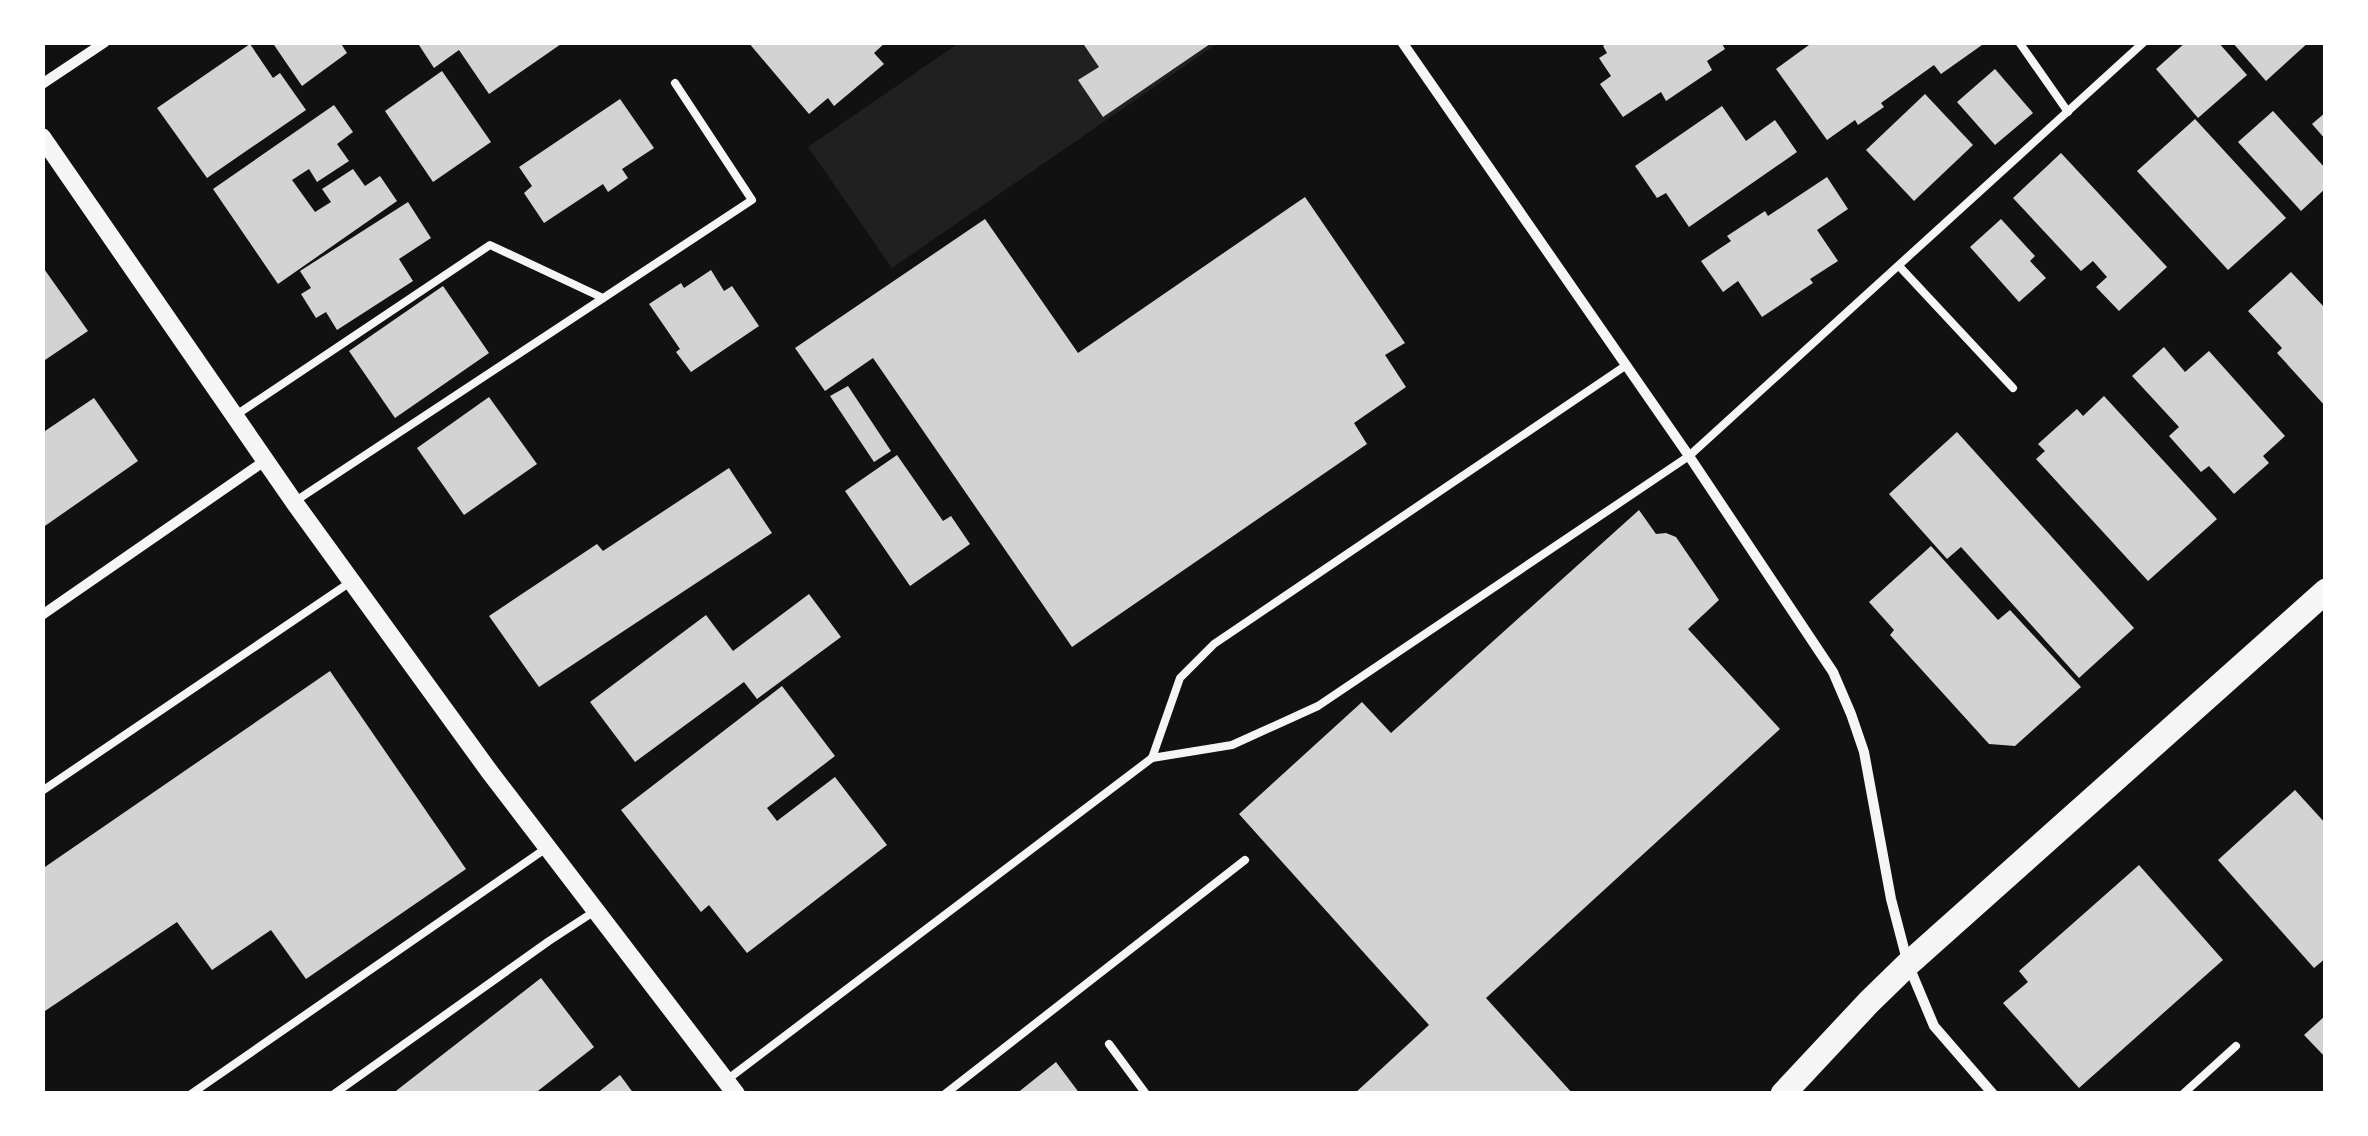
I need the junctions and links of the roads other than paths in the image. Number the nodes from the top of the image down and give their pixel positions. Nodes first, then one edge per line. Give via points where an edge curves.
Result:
1 (105, 42) edge
2 (1402, 42) edge
3 (2020, 42) edge
4 (2144, 42) edge
5 (675, 83) dead end
6 (42, 84) edge
7 (2068, 112) junction
8 (42, 137) edge
9 (1899, 266) junction
10 (603, 298) junction
11 (1625, 366) junction
12 (2012, 388) dead end
13 (236, 416) junction
14 (1689, 456) junction
15 (266, 460) junction
16 (294, 502) junction
17 (352, 582) junction
18 (2326, 591) edge
19 (42, 615) edge
20 (1152, 758) junction
21 (42, 791) edge
22 (547, 848) junction
23 (1245, 860) dead end
24 (595, 912) junction
25 (1908, 964) junction
26 (1109, 1044) dead end
27 (2236, 1046) dead end
28 (731, 1087) edge
29 (191, 1094) edge
30 (334, 1094) edge
31 (945, 1094) edge
32 (1146, 1094) edge
33 (1783, 1094) edge
34 (1993, 1094) edge
35 (2184, 1094) edge

1 - 6 street
2 - 11 street
3 - 7 lane
4 - 7 lane
5 - 10 lane via 752,200
7 - 9 lane
8 - 13 street
9 - 12 lane
9 - 14 lane
10 - 13 lane via 490,245
10 - 16 lane
11 - 14 street
11 - 20 lane via 1214,644 1180,678
13 - 15 street
14 - 20 lane via 1318,706 1232,745
14 - 25 street via 1833,672 1864,752
15 - 16 street
15 - 19 street
16 - 17 street
17 - 21 lane
17 - 22 street
18 - 25 main road
20 - 28 lane
22 - 24 street
22 - 29 lane
23 - 31 lane
24 - 28 street
24 - 30 lane
25 - 33 main road
25 - 34 street via 1934,1026
26 - 32 lane
27 - 35 lane

